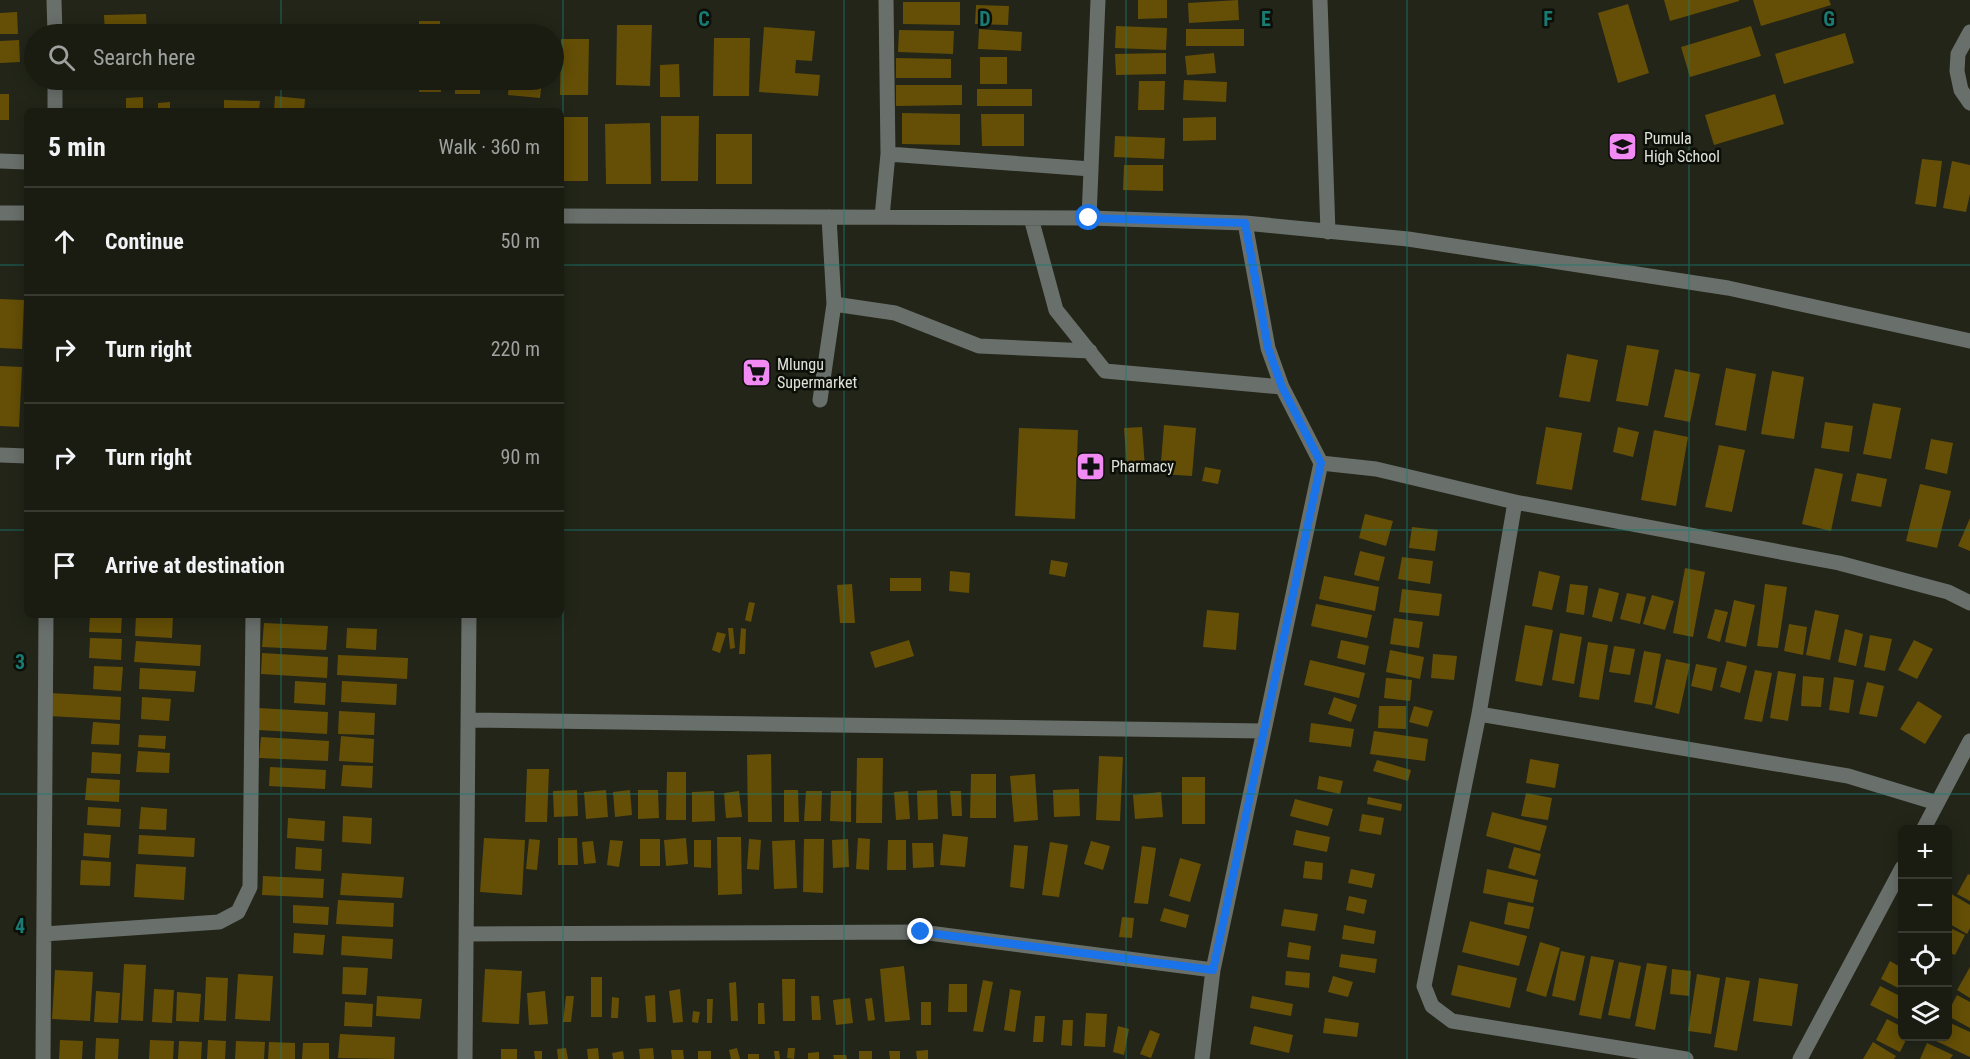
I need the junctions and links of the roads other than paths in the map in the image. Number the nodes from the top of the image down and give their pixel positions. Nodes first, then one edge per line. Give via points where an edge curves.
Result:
1 (54, 0) edge
2 (886, 0) edge
3 (1098, 0) edge
4 (1320, 0) edge
5 (55, 24) edge
6 (1970, 32) edge
7 (55, 90) edge
8 (1970, 103) edge
9 (55, 108) edge
10 (888, 154) junction
11 (0, 161) edge
12 (24, 162) edge
13 (1091, 169) junction
14 (0, 213) edge
15 (24, 213) edge
16 (564, 216) edge
17 (829, 217) junction
18 (882, 217) junction
19 (1031, 218) junction
20 (1089, 218) junction
21 (1245, 223) junction
22 (1328, 232) junction
23 (834, 303) junction
24 (1970, 341) edge
25 (1090, 351) junction
26 (1282, 387) junction
27 (820, 400) dead end
28 (0, 455) edge
29 (24, 456) edge
30 (1321, 463) junction
31 (1515, 502) junction
32 (1970, 603) edge
33 (46, 618) edge
34 (253, 618) edge
35 (469, 618) edge
36 (1479, 714) junction
37 (468, 720) junction
38 (1264, 731) junction
39 (1970, 741) edge
40 (1937, 803) junction
41 (1926, 825) edge
42 (1898, 875) edge
43 (44, 934) junction
44 (466, 934) junction
45 (1213, 970) junction
46 (43, 1059) edge
47 (465, 1059) edge
48 (1202, 1059) edge
49 (1686, 1059) edge
50 (1800, 1059) edge

1 - 5 street
2 - 10 street
3 - 13 street
4 - 22 street
6 - 8 street via 1959,54 1957,71 1961,90
7 - 9 street
10 - 13 street
10 - 18 street
11 - 12 street
13 - 20 street
14 - 15 street
16 - 17 street
17 - 18 street
17 - 23 street
18 - 19 street
19 - 20 street
19 - 25 street via 1056,310
20 - 21 street
21 - 22 street
21 - 26 street via 1268,348
22 - 24 street via 1408,239 1728,288
23 - 25 street via 895,313 980,346
23 - 27 street
25 - 26 street via 1105,371
26 - 30 street
28 - 29 street
30 - 31 street via 1376,469
30 - 38 street
31 - 32 street via 1839,563 1948,592
31 - 36 street
33 - 43 street
34 - 43 street via 250,887 238,912 219,922
35 - 37 street
36 - 40 street via 1848,776
36 - 49 street via 1424,986 1432,1006 1452,1021
37 - 38 street
37 - 44 street
38 - 45 street
39 - 40 street
40 - 41 street
42 - 50 street
43 - 46 street
44 - 45 street via 921,932
44 - 47 street
45 - 48 street

